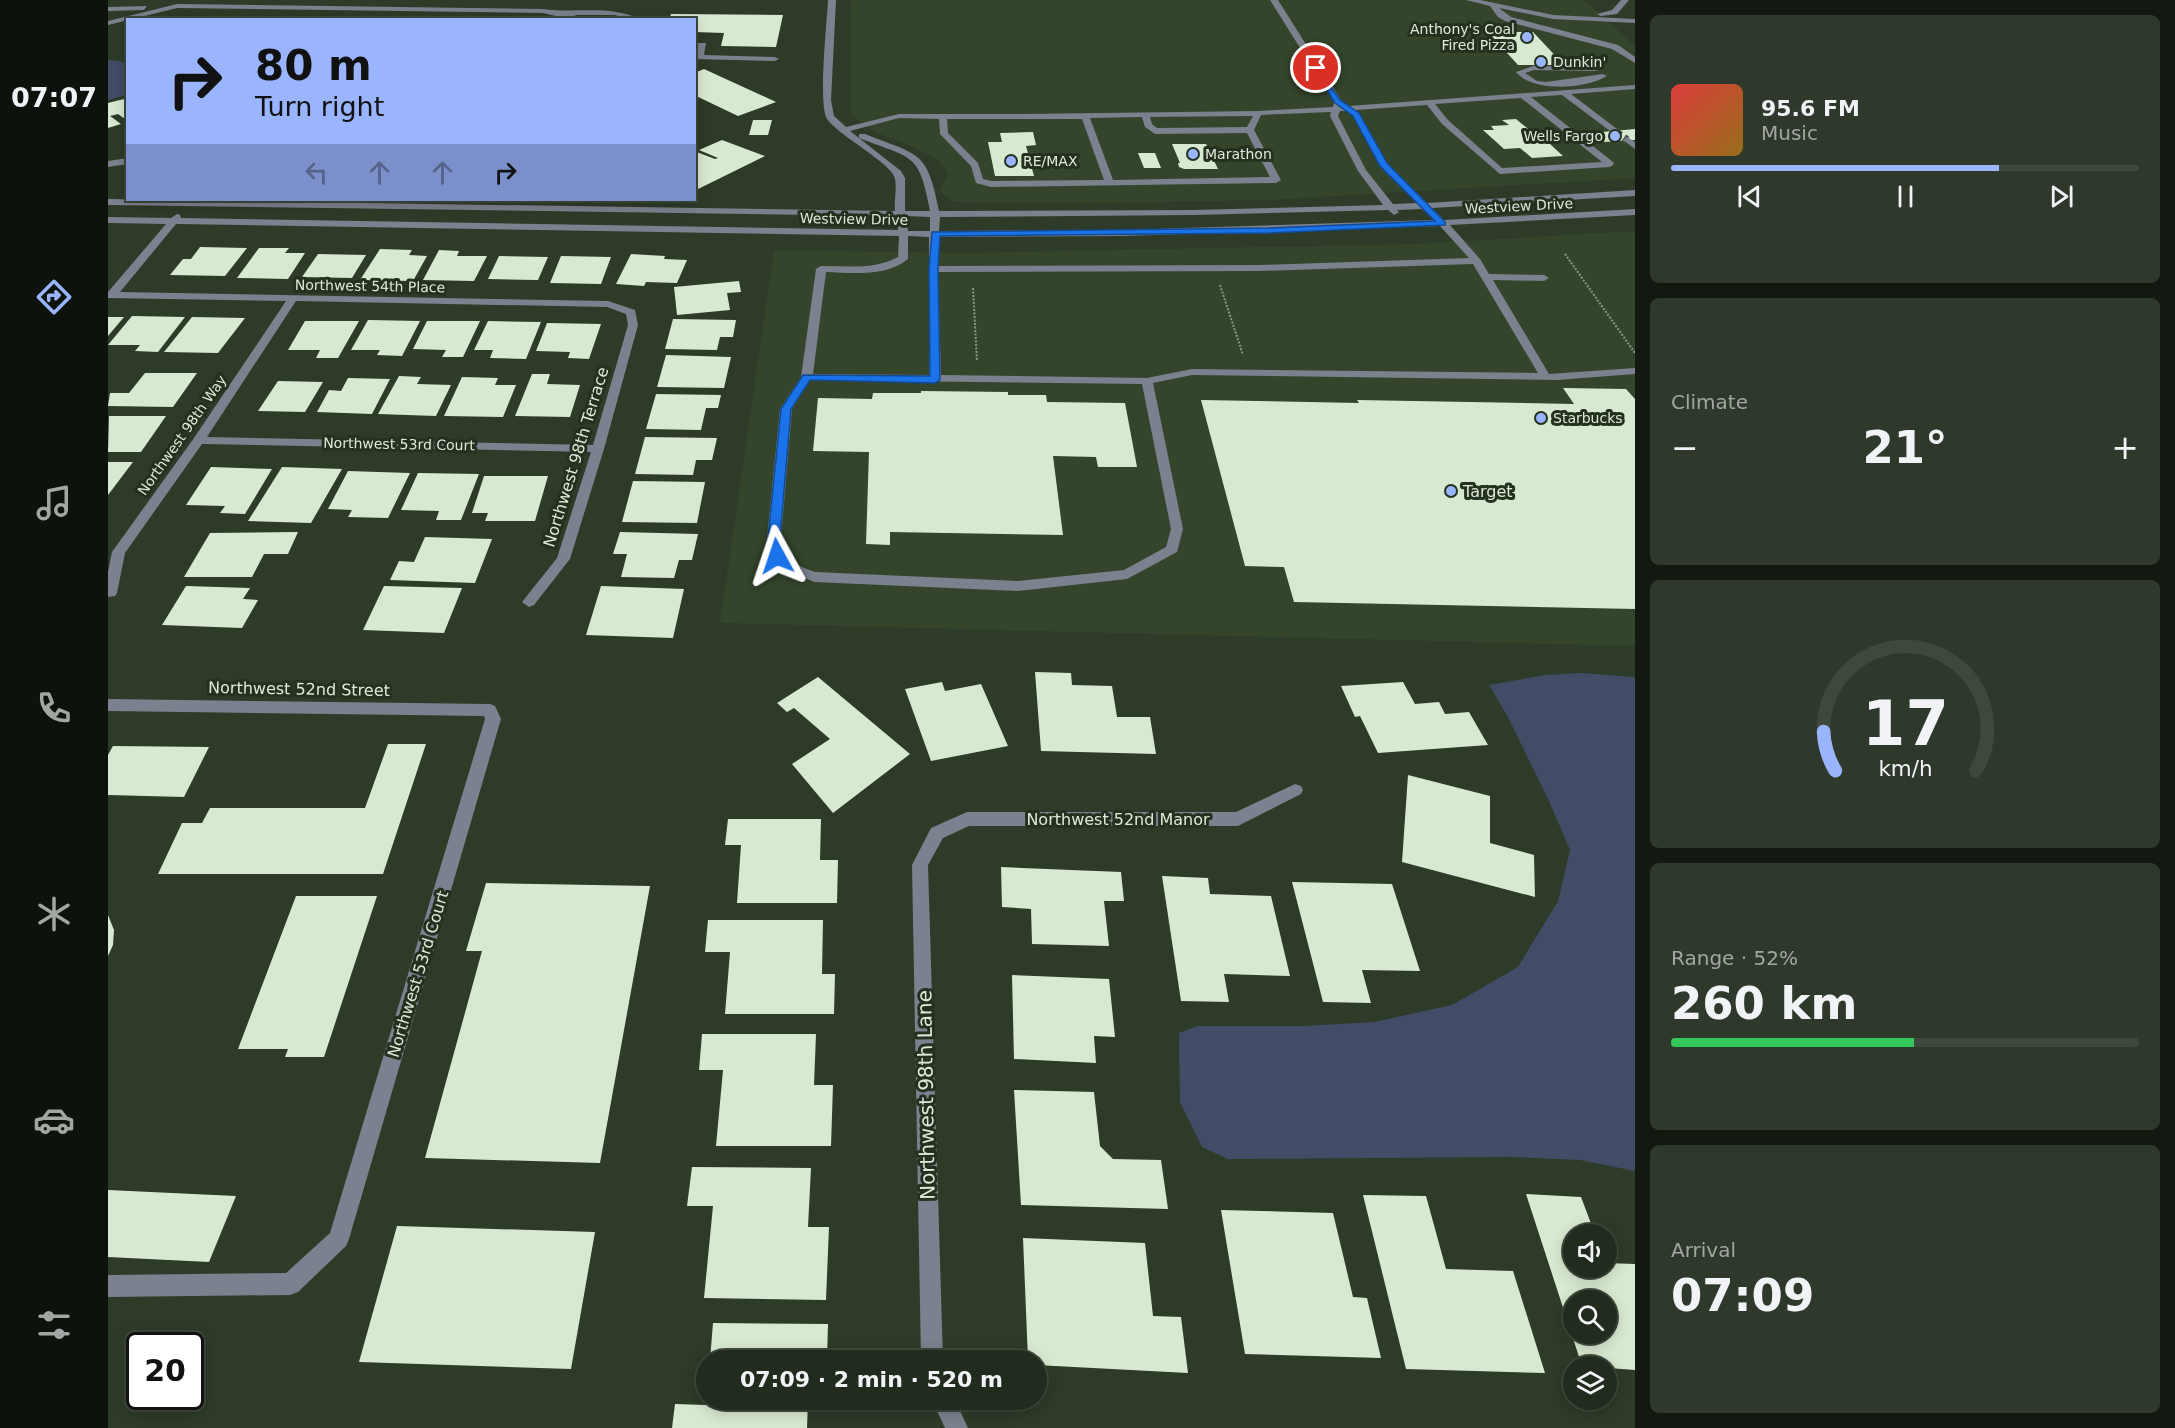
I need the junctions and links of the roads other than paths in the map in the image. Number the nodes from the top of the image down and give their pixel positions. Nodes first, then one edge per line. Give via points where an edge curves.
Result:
1 (832, 0) edge
2 (1274, 0) edge
3 (1470, 0) edge
4 (1514, 0) edge
5 (1625, 0) edge
6 (1493, 5) junction
7 (108, 9) edge
8 (162, 9) junction
9 (1517, 10) junction
10 (563, 14) junction
11 (126, 18) edge
12 (127, 18) edge
13 (576, 18) edge
14 (631, 18) edge
15 (1635, 21) edge
16 (108, 23) edge
17 (696, 45) edge
18 (697, 57) edge
19 (775, 59) dead end
20 (1635, 61) edge
21 (1595, 69) dead end
22 (1602, 76) dead end
23 (1635, 87) edge
24 (1563, 92) junction
25 (1523, 95) junction
26 (1429, 102) junction
27 (1337, 105) junction
28 (1347, 108) junction
29 (1258, 113) junction
30 (1145, 115) junction
31 (1085, 116) junction
32 (943, 117) junction
33 (845, 130) junction
34 (1250, 130) junction
35 (1614, 131) tunnel mouth
36 (1627, 140) tunnel mouth
37 (1635, 146) edge
38 (126, 161) edge
39 (108, 164) edge
40 (1109, 182) junction
41 (1635, 193) edge
42 (150, 201) edge
43 (189, 201) edge
44 (108, 202) edge
45 (1425, 205) junction
46 (1390, 206) junction
47 (1635, 212) edge
48 (900, 214) junction
49 (935, 214) junction
50 (108, 220) edge
51 (132, 220) junction
52 (174, 221) junction
53 (1442, 223) junction
54 (1405, 225) junction
55 (902, 233) junction
56 (936, 234) junction
57 (1476, 261) junction
58 (933, 269) junction
59 (1486, 277) junction
60 (1544, 278) dead end
61 (110, 295) edge
62 (292, 300) junction
63 (631, 312) joint
64 (1635, 371) edge
65 (1545, 376) junction
66 (807, 377) junction
67 (935, 380) junction
68 (1147, 381) junction
69 (199, 440) junction
70 (598, 448) junction
71 (110, 592) dead end
72 (529, 603) dead end
73 (108, 705) edge
74 (490, 710) joint
75 (1294, 790) dead end
76 (937, 833) joint
77 (108, 1286) edge
78 (932, 1350) edge
79 (948, 1410) edge
80 (957, 1428) edge

1 - 33 street via 827,100 830,117
2 - 27 street
3 - 6 street
4 - 9 street
5 - 9 street via 1614,12 1606,13
6 - 9 street
6 - 20 street via 1508,19 1615,47
7 - 8 street
8 - 10 street via 177,6 512,10
8 - 12 street
9 - 15 street
10 - 13 street
10 - 14 street via 615,13
11 - 16 street
17 - 18 street via 703,45
18 - 19 street
21 - 22 street via 1533,68 1520,72 1527,81 1546,84
23 - 24 street
24 - 25 street
24 - 35 street
25 - 26 street
25 - 26 street via 1610,164 1500,171 1445,122
26 - 28 street
27 - 28 street
27 - 29 street
27 - 46 street via 1334,116 1362,171
28 - 45 street via 1356,114 1383,164
29 - 30 street
29 - 34 street
30 - 31 street
30 - 34 street via 1155,131
31 - 32 street
31 - 40 street
32 - 33 street via 888,118
32 - 40 street via 944,134 975,165 979,181
33 - 48 street via 897,171
33 - 49 street via 915,158 924,169
34 - 40 street via 1276,180
36 - 37 street
38 - 39 street
41 - 45 street, Westview Drive
42 - 43 street, Westview Drive
42 - 44 street, Westview Drive
42 - 51 street
43 - 48 street, Westview Drive
43 - 52 street
45 - 46 street, Westview Drive
45 - 53 street
46 - 49 street, Westview Drive via 1147,214
46 - 54 street
47 - 53 street, Westview Drive
48 - 49 street, Westview Drive
48 - 55 street
49 - 56 street
50 - 51 street, Westview Drive
51 - 52 street, Westview Drive
52 - 55 street, Westview Drive
52 - 61 street
53 - 54 street, Westview Drive
53 - 57 street
54 - 56 street, Westview Drive via 1269,231
55 - 56 street, Westview Drive
55 - 66 street via 903,259 894,265 876,269 821,269
56 - 58 street
57 - 58 street via 1215,268
57 - 59 street
58 - 67 street
59 - 60 street
59 - 65 street
61 - 62 street, Northwest 54th Place
62 - 63 street, Northwest 54th Place via 608,304
62 - 69 street, Northwest 98th Way
63 - 70 street, Northwest 98th Terrace via 633,326
64 - 65 street
65 - 68 street via 1192,372
66 - 67 street
66 - 68 street via 786,409 774,538 777,556 794,571 814,577 1018,586 1127,574 1172,549 1177,529
67 - 68 street
69 - 70 street, Northwest 53rd Court
69 - 71 street, Northwest 98th Way via 119,552
70 - 72 street, Northwest 98th Terrace via 563,559
73 - 74 street, Northwest 52nd Street
74 - 77 street, Northwest 53rd Court via 492,727 339,1239 290,1284
75 - 76 street, Northwest 52nd Manor via 1239,819 967,819
76 - 78 street, Northwest 98th Lane via 920,865
79 - 80 street

